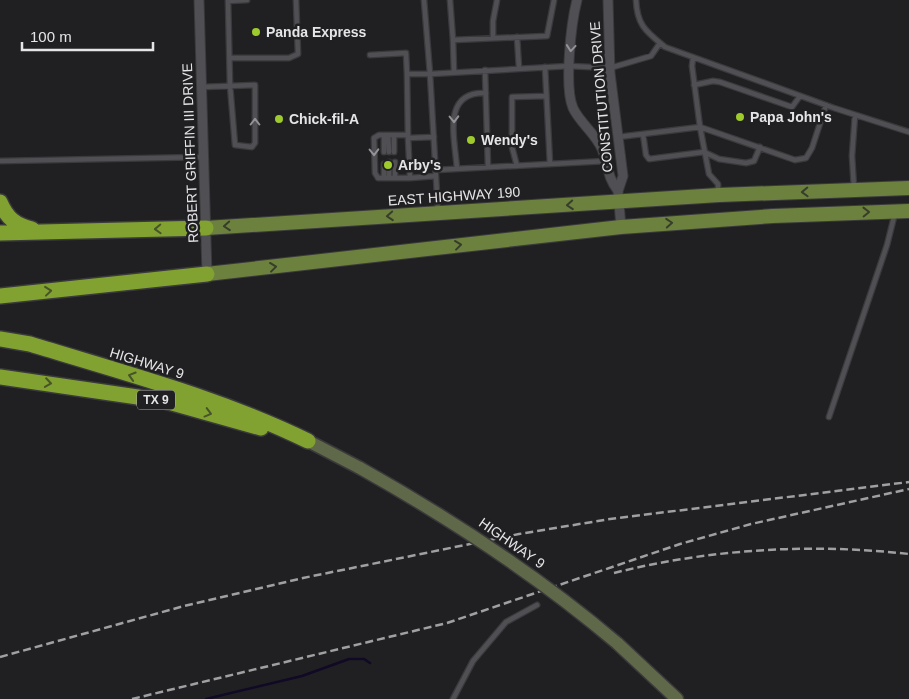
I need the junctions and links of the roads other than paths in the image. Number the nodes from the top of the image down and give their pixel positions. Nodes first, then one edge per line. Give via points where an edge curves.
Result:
1 (199, 0) edge
2 (228, 0) edge
3 (247, 0) edge
4 (296, 0) edge
5 (424, 0) edge
6 (450, 0) edge
7 (497, 0) edge
8 (554, 0) edge
9 (577, 0) edge
10 (608, 0) edge
11 (636, 0) edge
12 (517, 37) junction
13 (493, 38) junction
14 (453, 40) junction
15 (660, 43) junction
16 (370, 55) dead end
17 (230, 58) junction
18 (693, 58) junction
19 (569, 66) junction
20 (545, 67) junction
21 (519, 68) junction
22 (610, 68) junction
23 (485, 70) junction
24 (454, 72) junction
25 (407, 74) junction
26 (430, 74) junction
27 (230, 85) junction
28 (694, 85) junction
29 (202, 86) junction
30 (486, 93) junction
31 (546, 96) junction
32 (800, 96) junction
33 (826, 105) junction
34 (855, 115) junction
35 (700, 127) junction
36 (909, 132) edge
37 (643, 134) junction
38 (386, 135) junction
39 (394, 135) junction
40 (408, 137) junction
41 (434, 137) junction
42 (618, 137) junction
43 (760, 147) junction
44 (704, 152) junction
45 (204, 158) junction
46 (606, 161) junction
47 (0, 162) edge
48 (395, 162) dead end
49 (387, 163) dead end
50 (550, 164) junction
51 (517, 166) junction
52 (488, 167) junction
53 (457, 169) junction
54 (436, 170) junction
55 (436, 176) junction
56 (387, 178) junction
57 (395, 178) junction
58 (410, 178) junction
59 (909, 188) edge
60 (854, 190) junction
61 (718, 195) junction
62 (618, 196) junction
63 (0, 202) edge
64 (902, 211) edge
65 (438, 213) junction
66 (773, 216) junction
67 (620, 227) junction
68 (206, 228) junction
69 (48, 232) junction
70 (0, 233) edge
71 (207, 274) junction
72 (0, 296) edge
73 (0, 339) edge
74 (0, 377) edge
75 (829, 416) dead end
76 (308, 441) junction
77 (537, 605) dead end
78 (453, 699) edge
79 (677, 699) edge

1 - 29 street, ROBERT GRIFFIN III DRIVE
2 - 3 lane
2 - 17 lane
4 - 17 lane via 298,54 290,58
5 - 26 lane
6 - 14 lane
7 - 13 lane
8 - 12 lane via 547,36
9 -> 19 street, CONSTITUTION DRIVE
10 - 22 street, CONSTITUTION DRIVE
11 - 15 lane via 637,13 645,31
12 - 13 lane
12 - 21 lane
13 - 14 lane
14 - 24 lane
15 - 18 lane
15 - 22 lane via 651,56
16 - 25 lane via 406,53
17 - 27 lane
18 - 28 lane
18 - 32 lane
19 - 20 lane
19 - 22 lane
19 - 46 street, CONSTITUTION DRIVE via 572,106 594,134
20 - 21 lane
20 - 31 lane
21 - 23 lane
22 - 42 street, CONSTITUTION DRIVE
23 - 24 lane
23 - 30 lane
24 - 26 lane
25 - 26 lane
25 - 40 lane
26 - 41 lane
27 -> 27 lane via 235,145 248,148 255,143 255,85
27 - 29 lane
28 - 32 lane via 720,82 792,107
28 - 35 lane
29 - 45 street, ROBERT GRIFFIN III DRIVE
30 - 52 lane
30 -> 53 lane via 474,92 463,97 454,112
31 - 50 lane
31 - 51 lane via 512,96 512,147
32 - 33 lane
33 - 34 lane
33 - 43 lane via 806,158 796,160
34 - 36 lane
34 - 60 lane
35 - 37 lane
35 - 43 lane
35 - 44 lane
37 - 42 lane
37 - 44 lane via 649,159
38 - 39 lane
38 - 39 lane via 389,152
38 -> 56 lane via 374,138 375,173 378,178
39 - 40 lane
40 - 41 lane
40 - 58 lane
41 - 54 lane
42 - 62 street, CONSTITUTION DRIVE via 623,176
43 - 44 lane via 754,160 746,164 719,159
44 - 61 lane via 709,174 718,184
45 - 47 lane
45 - 68 street, ROBERT GRIFFIN III DRIVE
46 - 50 lane
46 - 62 street, CONSTITUTION DRIVE via 608,177
48 - 57 lane
49 - 56 lane
50 - 51 lane
51 - 52 lane
52 - 53 lane
53 - 54 lane
54 - 55 lane
55 - 58 lane
55 - 65 lane
56 - 57 lane
57 - 58 lane
59 - 60 main road, EAST HIGHWAY 190
60 -> 61 main road, EAST HIGHWAY 190
60 - 66 main road via 852,203 846,205 792,207
61 - 62 main road, EAST HIGHWAY 190
62 -> 65 main road, EAST HIGHWAY 190
62 - 67 street, CONSTITUTION DRIVE
63 - 69 highway via 14,222
66 -> 64 main road
64 - 75 lane via 887,245
65 -> 68 main road, EAST HIGHWAY 190
67 -> 66 main road
71 -> 67 main road
68 -> 69 highway, EAST HIGHWAY 190
68 - 71 street, ROBERT GRIFFIN III DRIVE
69 - 70 highway, EAST HIGHWAY 190
72 -> 71 highway
76 -> 73 highway, HIGHWAY 9 / TX 9 via 223,404 30,344
74 -> 76 highway, HIGHWAY 9 / TX 9 via 165,401
76 - 79 main road, HIGHWAY 9 / TX 9, bridge via 437,512 491,547 585,616
77 - 78 lane via 506,622 473,661

